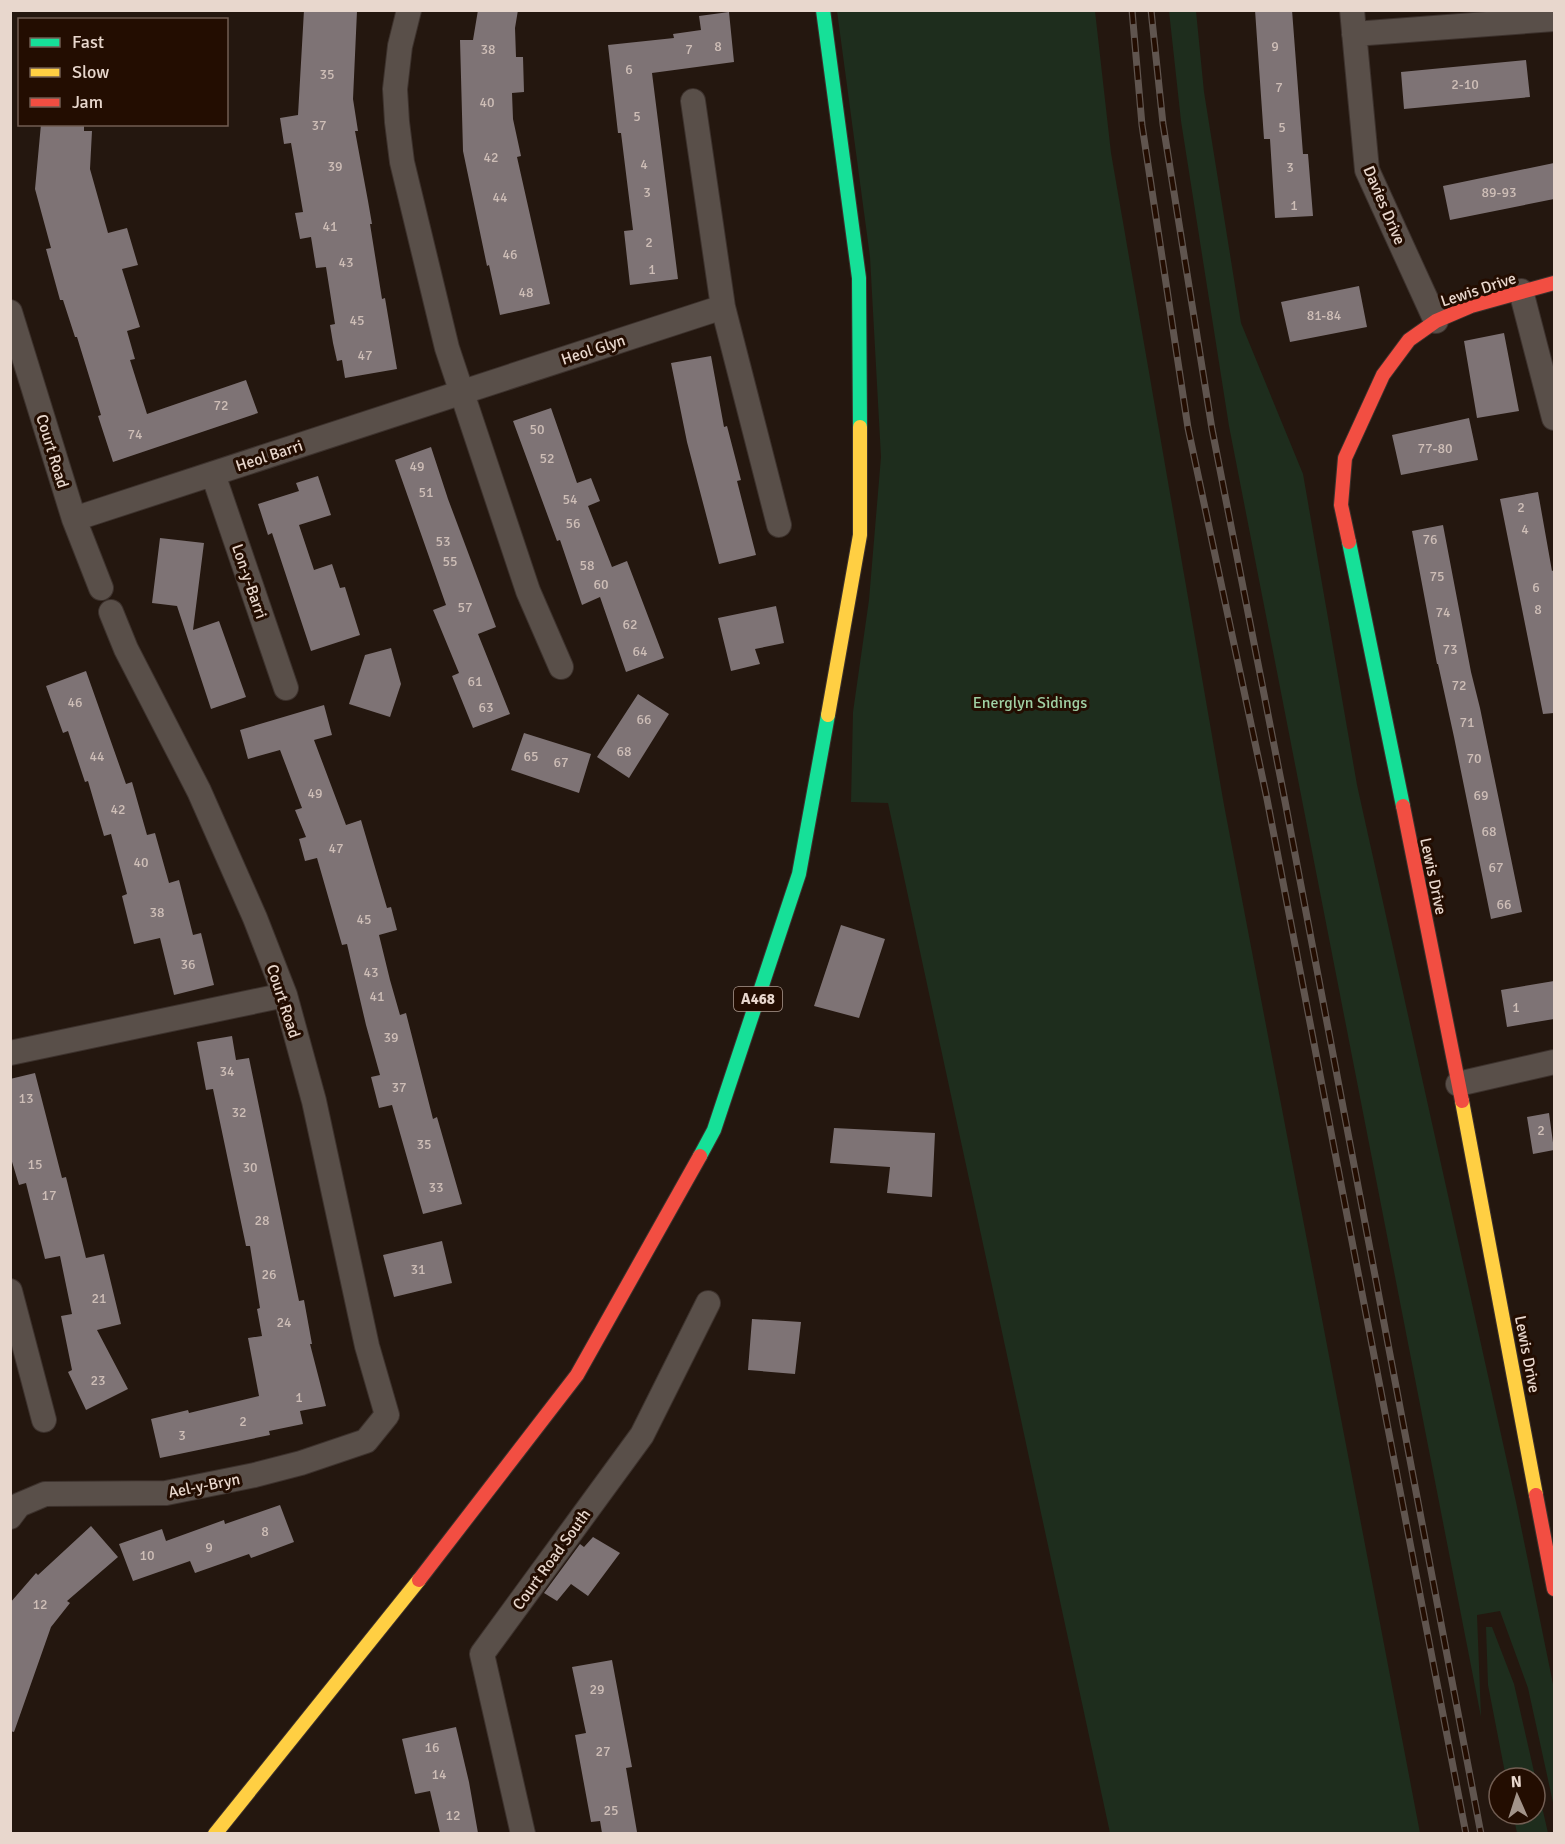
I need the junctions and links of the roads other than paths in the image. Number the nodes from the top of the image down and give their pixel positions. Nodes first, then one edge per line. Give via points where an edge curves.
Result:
1 (409, 10) edge
2 (823, 10) edge
3 (1554, 19) edge
4 (1353, 22) edge
5 (693, 101) dead end
6 (1554, 283) edge
7 (1521, 291) junction
8 (723, 307) junction
9 (10, 312) edge
10 (1436, 321) junction
11 (463, 391) junction
12 (1554, 418) edge
13 (213, 474) junction
14 (74, 519) junction
15 (779, 525) dead end
16 (101, 588) dead end
17 (111, 612) dead end
18 (561, 667) dead end
19 (286, 688) dead end
20 (285, 995) junction
21 (10, 1053) edge
22 (1554, 1062) edge
23 (1458, 1084) junction
24 (10, 1291) edge
25 (708, 1303) dead end
26 (387, 1414) joint
27 (44, 1420) dead end
28 (10, 1517) edge
29 (1554, 1589) edge
30 (215, 1833) edge
31 (523, 1833) edge

1 - 11 street via 395,89 402,162 447,348
2 - 30 main road, A468 via 859,278 860,535 799,874 714,1130 577,1375 445,1548
3 - 4 street
4 - 10 street, Davies Drive via 1366,170
5 - 8 street
6 - 7 main road, Lewis Drive
7 - 10 main road, Lewis Drive
7 - 12 street
8 - 11 street, Heol Glyn
8 - 15 street
9 - 14 street, Court Road
10 - 23 main road, Lewis Drive via 1409,340 1383,375 1345,458 1341,505
11 - 13 street, Heol Barri
11 - 18 street via 528,591
13 - 14 street, Heol Barri
13 - 19 street, Lon-y-Barri
14 - 16 street, Court Road
17 - 20 street, Court Road via 199,791
20 - 21 street
20 - 26 street, Court Road via 314,1101 367,1346
22 - 23 street
23 - 29 main road, Lewis Drive
24 - 27 street
25 - 31 street, Court Road South via 642,1435 482,1654
26 - 28 street, Ael-y-Bryn via 366,1441 300,1463 166,1493 45,1494 20,1505

